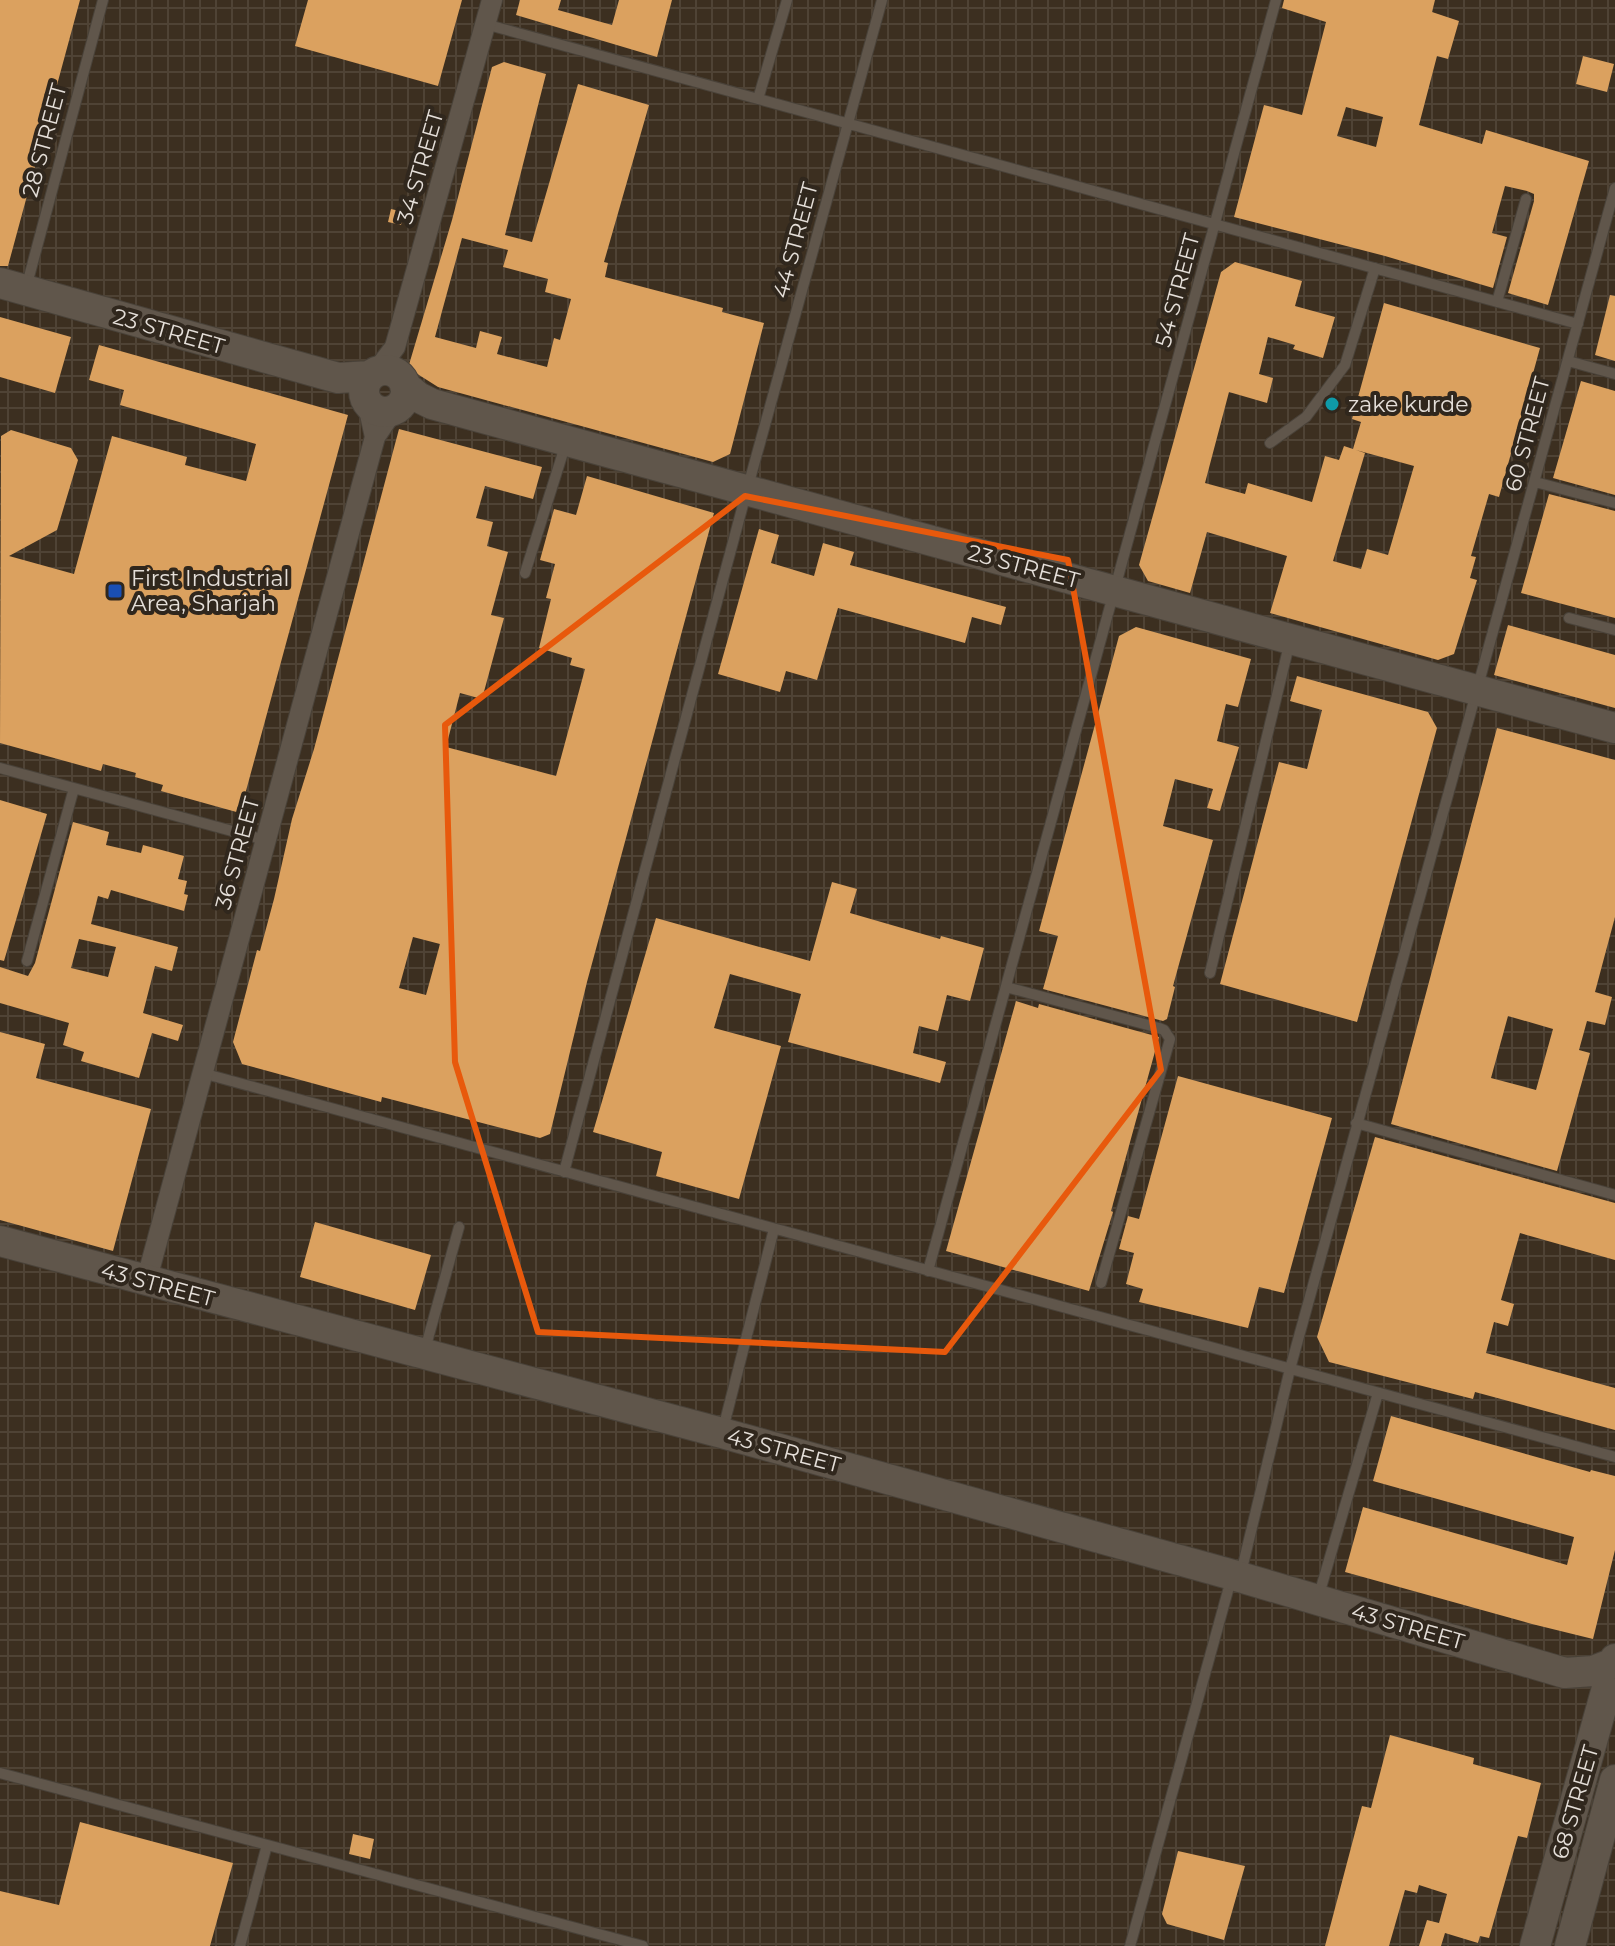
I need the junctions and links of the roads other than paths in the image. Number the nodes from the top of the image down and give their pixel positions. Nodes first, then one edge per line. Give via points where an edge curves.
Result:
1 (103, 0) edge
2 (492, 0) edge
3 (787, 0) edge
4 (882, 0) edge
5 (1276, 0) edge
6 (485, 24) junction
7 (758, 99) junction
8 (848, 124) junction
9 (1615, 188) edge
10 (1526, 199) dead end
11 (1216, 224) junction
12 (1375, 268) junction
13 (12, 287) edge
14 (1497, 302) junction
15 (1578, 324) junction
16 (1568, 361) junction
17 (1615, 374) edge
18 (385, 386) junction
19 (566, 441) junction
20 (1270, 443) dead end
21 (1535, 482) junction
22 (747, 490) junction
23 (1615, 503) edge
24 (525, 573) dead end
25 (1116, 591) junction
26 (1569, 618) dead end
27 (1615, 630) edge
28 (1290, 639) junction
29 (1477, 690) junction
30 (1615, 728) edge
31 (0, 768) edge
32 (74, 788) junction
33 (265, 840) junction
34 (27, 961) dead end
35 (1210, 973) dead end
36 (1006, 987) junction
37 (202, 1073) junction
38 (1356, 1123) junction
39 (564, 1172) junction
40 (1615, 1195) edge
41 (459, 1227) dead end
42 (774, 1229) junction
43 (0, 1241) edge
44 (928, 1271) junction
45 (146, 1282) junction
46 (1101, 1283) dead end
47 (424, 1354) junction
48 (1290, 1369) junction
49 (1378, 1393) junction
50 (722, 1433) junction
51 (1615, 1457) edge
52 (1237, 1576) junction
53 (1318, 1600) junction
54 (1614, 1661) edge
55 (1565, 1673) junction
56 (1600, 1711) junction
57 (0, 1773) edge
58 (1615, 1780) edge
59 (267, 1845) junction
60 (240, 1946) edge
61 (643, 1946) edge
62 (1131, 1946) edge
63 (1535, 1946) edge
64 (1570, 1946) edge

1 - 13 lane, 28 STREET
2 - 6 street, 34 STREET
3 - 7 lane
4 - 8 lane, 44 STREET
5 - 11 lane, 54 STREET
6 - 7 lane
6 - 18 street, 34 STREET
7 - 8 lane
8 - 11 lane
8 - 22 lane, 44 STREET
9 - 15 lane, 60 STREET
10 - 14 lane
11 - 12 lane
11 - 25 lane, 54 STREET
12 - 14 lane
12 - 20 lane via 1345,365 1306,417
13 - 18 street, 23 STREET via 338,378
14 - 15 lane
15 - 16 lane, 60 STREET
16 - 17 lane
16 - 21 lane, 60 STREET
18 - 19 street, 23 STREET
18 - 33 street, 36 STREET
19 - 22 street, 23 STREET
19 - 24 lane
21 - 23 lane
21 - 29 lane, 60 STREET
22 - 25 street, 23 STREET
22 - 39 lane, 44 STREET
25 - 28 street, 23 STREET
25 - 36 lane, 54 STREET
26 - 27 lane
28 - 29 street, 23 STREET
28 - 35 lane
29 - 30 street, 23 STREET
29 - 38 lane, 60 STREET
31 - 32 lane
32 - 33 lane
32 - 34 lane
33 - 37 street, 36 STREET
36 - 44 lane, 54 STREET
36 - 46 lane via 1159,1028 1170,1039
37 - 39 lane
37 - 45 street, 36 STREET
38 - 40 lane
38 - 48 lane, 60 STREET
39 - 42 lane
41 - 47 lane
42 - 44 lane
42 - 50 lane
43 - 45 street, 43 STREET
44 - 48 lane
45 - 47 street, 43 STREET
47 - 50 street, 43 STREET
48 - 49 lane
48 - 52 lane, 60 STREET
49 - 51 lane
49 - 53 lane
50 - 52 street, 43 STREET
52 - 53 street, 43 STREET
52 - 62 lane, 60 STREET
53 - 55 street, 43 STREET
54 - 55 street, 43 STREET via 1593,1671
54 - 56 street, 68 STREET
55 - 56 street, 43 STREET via 1589,1693
56 - 63 street, 68 STREET
57 - 59 lane
58 - 64 street, 68 STREET
59 - 60 lane
59 - 61 lane

